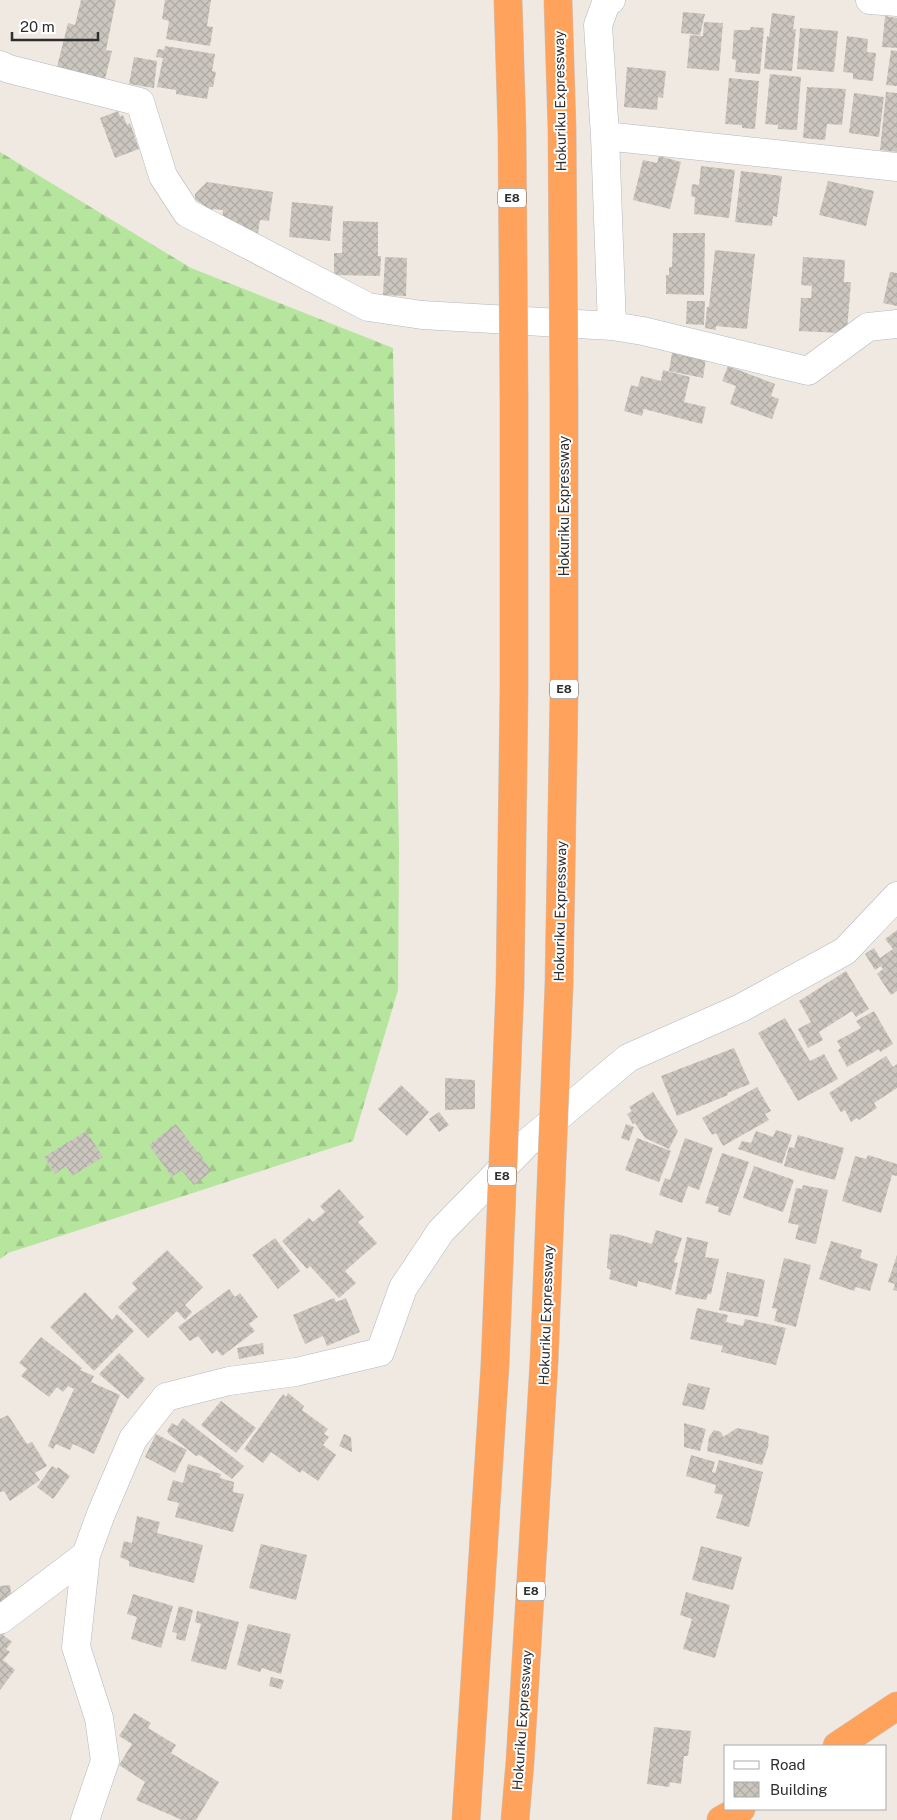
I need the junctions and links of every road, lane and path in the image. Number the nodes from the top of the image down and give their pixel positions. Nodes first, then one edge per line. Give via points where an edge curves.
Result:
1 (508, 0) edge
2 (558, 0) edge
3 (611, 0) edge
4 (870, 0) edge
5 (897, 2) edge
6 (0, 65) edge
7 (605, 136) junction
8 (897, 167) edge
9 (897, 324) edge
10 (612, 326) junction
11 (897, 896) edge
12 (86, 1555) junction
13 (0, 1620) edge
14 (897, 1706) edge
15 (838, 1745) edge
16 (739, 1810) edge
17 (85, 1820) edge
18 (466, 1820) edge
19 (515, 1820) edge
20 (720, 1820) edge

1 - 18 highway, E8, bridge via 514,396 510,986 494,1365
2 - 19 highway, Hokuriku Expressway / E8, bridge via 564,392 564,696 559,985 544,1362
3 - 7 street via 606,3 598,25
4 - 5 street
6 - 10 street via 140,102 163,176 187,213 368,307 422,315
7 - 8 street
7 - 10 street
9 - 10 street via 868,327 808,372
11 - 12 street via 845,951 741,1008 628,1058 528,1142 441,1231 404,1288 380,1352 296,1372 229,1381 166,1397 133,1439
12 - 13 street
12 - 17 street via 76,1647 99,1718 105,1761
14 - 15 highway
16 - 20 highway

